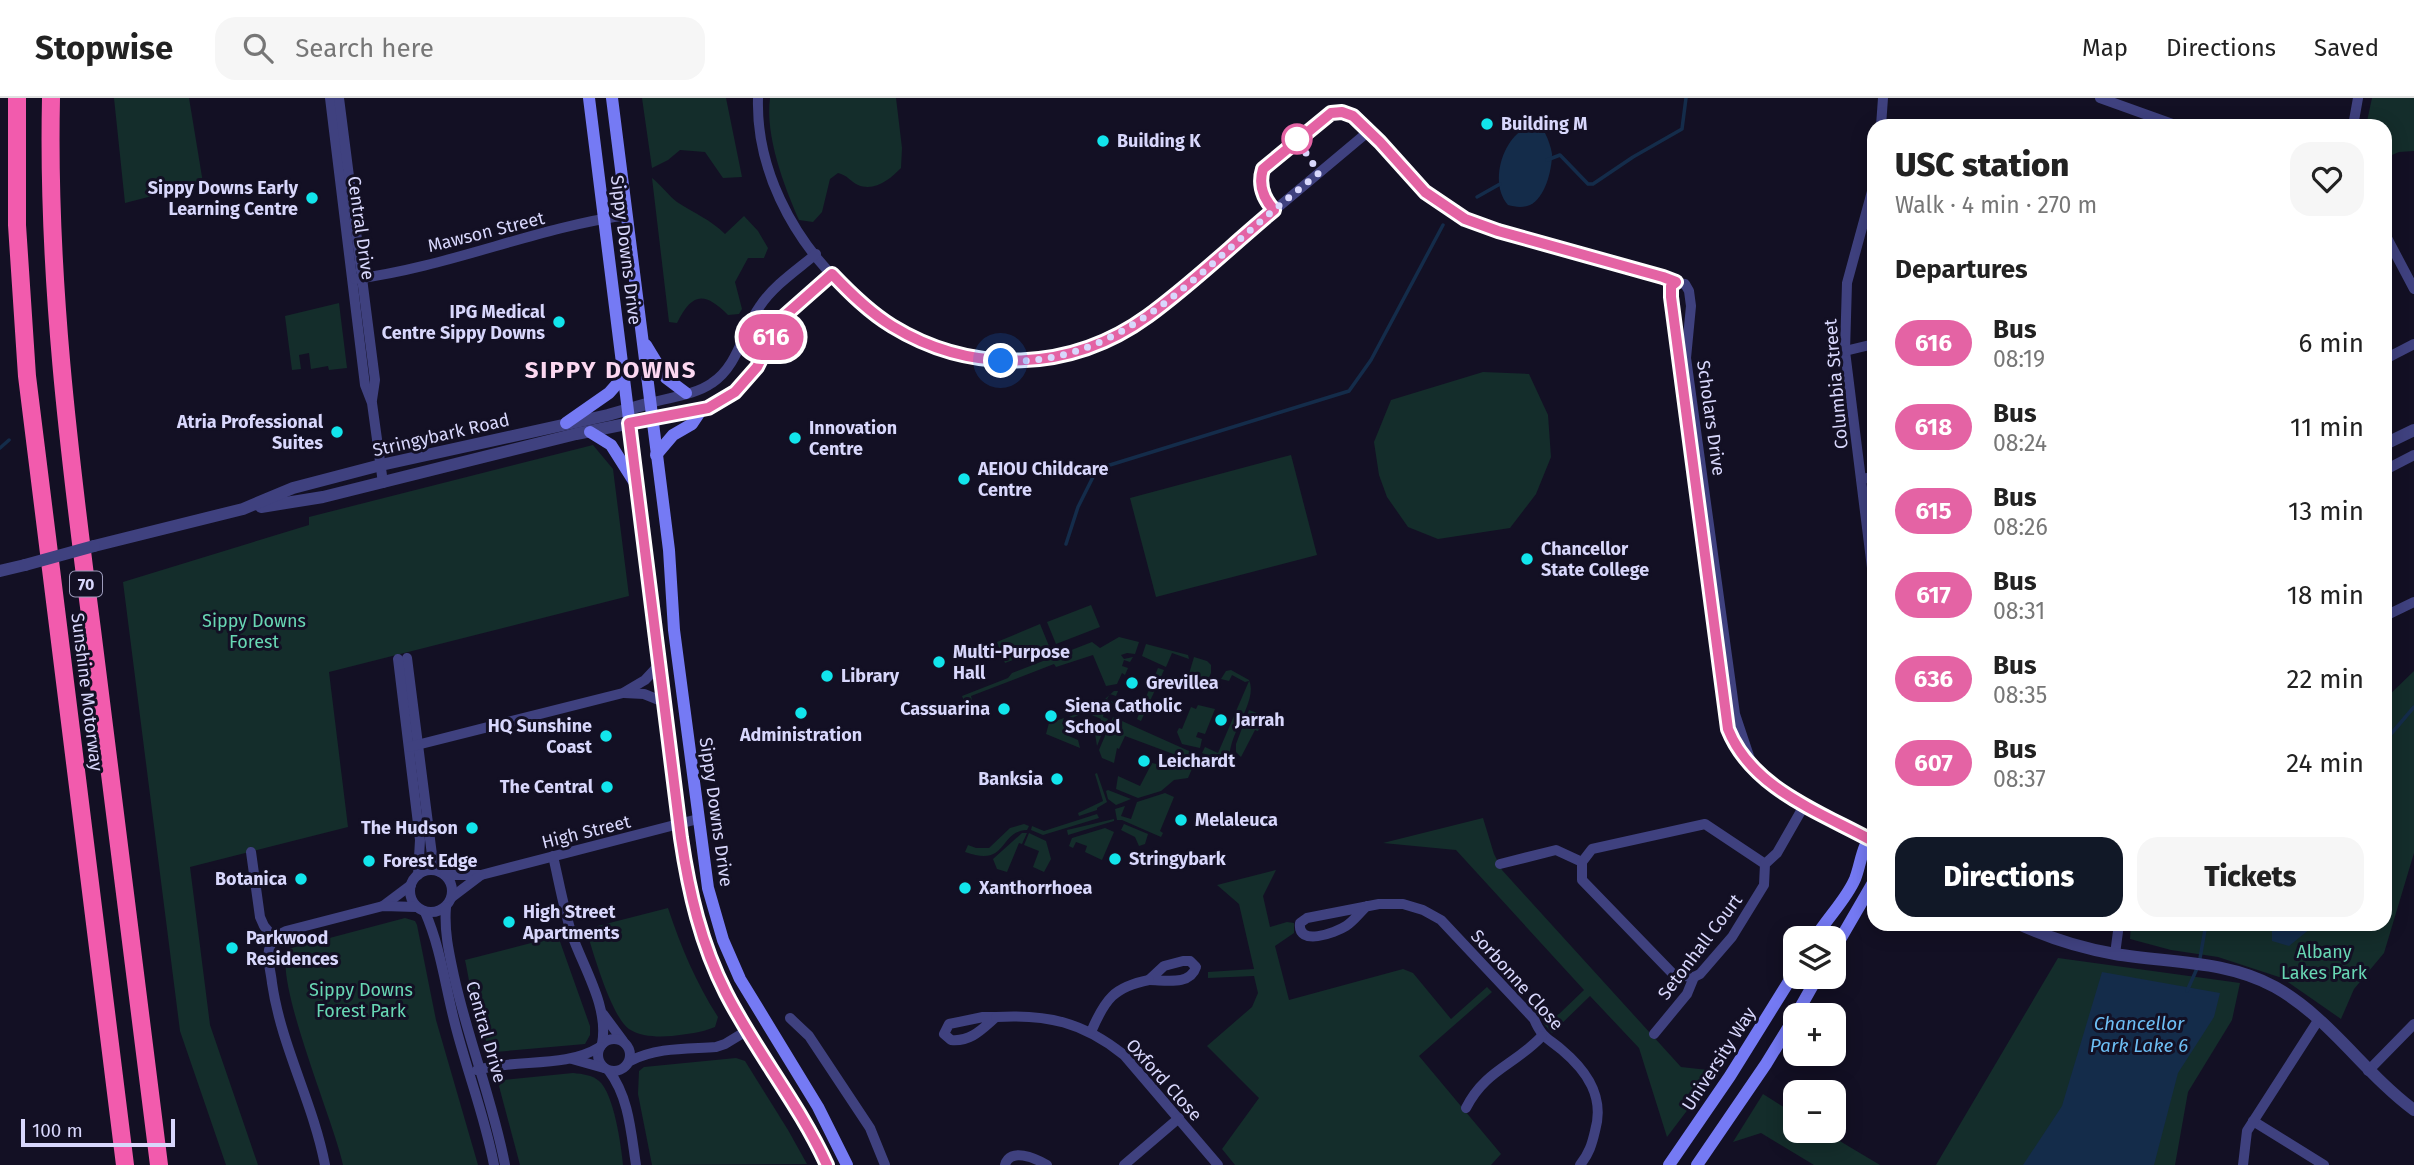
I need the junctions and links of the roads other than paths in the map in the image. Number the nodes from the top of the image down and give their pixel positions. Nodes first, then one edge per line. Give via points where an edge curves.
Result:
1 (17, 98) edge
2 (51, 98) edge
3 (330, 98) edge
4 (339, 98) edge
5 (589, 98) edge
6 (612, 98) edge
7 (758, 98) edge
8 (1883, 98) edge
9 (2100, 98) edge
10 (2358, 98) edge
11 (1882, 119) edge
12 (2146, 119) edge
13 (2354, 119) edge
14 (1369, 131) dead end
15 (1867, 210) edge
16 (627, 215) junction
17 (604, 218) junction
18 (2392, 247) edge
19 (816, 254) junction
20 (832, 274) junction
21 (357, 279) junction
22 (2414, 289) edge
23 (642, 339) junction
24 (2414, 344) edge
25 (1867, 346) edge
26 (1845, 351) junction
27 (2392, 355) edge
28 (624, 376) junction
29 (686, 393) junction
30 (650, 403) junction
31 (702, 409) junction
32 (628, 410) junction
33 (651, 419) junction
34 (566, 423) junction
35 (629, 423) junction
36 (2414, 430) edge
37 (590, 432) junction
38 (2392, 441) edge
39 (656, 454) junction
40 (2414, 455) edge
41 (381, 465) junction
42 (2392, 466) edge
43 (1867, 478) edge
44 (1861, 479) junction
45 (383, 483) junction
46 (637, 486) junction
47 (243, 509) junction
48 (1867, 527) edge
49 (0, 571) edge
50 (2414, 601) edge
51 (2392, 612) edge
52 (402, 658) dead end
53 (660, 664) junction
54 (623, 693) junction
55 (664, 702) junction
56 (413, 746) junction
57 (1753, 768) junction
58 (1805, 804) junction
59 (698, 820) junction
60 (680, 824) junction
61 (1867, 838) edge
62 (1867, 847) edge
63 (251, 852) dead end
64 (553, 856) junction
65 (1582, 862) junction
66 (1500, 864) dead end
67 (1765, 864) junction
68 (443, 874) junction
69 (418, 875) junction
70 (481, 875) junction
71 (411, 885) junction
72 (1867, 893) edge
73 (449, 902) junction
74 (383, 906) junction
75 (1367, 906) junction
76 (421, 909) junction
77 (1824, 926) edge
78 (1846, 929) edge
79 (2037, 931) edge
80 (2118, 931) edge
81 (274, 938) junction
82 (2115, 954) junction
83 (1694, 977) junction
84 (1149, 980) dead end
85 (1784, 989) edge
86 (601, 1011) junction
87 (996, 1017) junction
88 (790, 1018) dead end
89 (2319, 1019) junction
90 (2414, 1024) edge
91 (748, 1030) junction
92 (1091, 1032) junction
93 (1654, 1034) dead end
94 (1542, 1036) junction
95 (1783, 1036) edge
96 (625, 1043) junction
97 (601, 1046) junction
98 (660, 1051) junction
99 (571, 1059) junction
100 (629, 1063) junction
101 (147, 1068) junction
102 (606, 1069) junction
103 (475, 1071) junction
104 (2368, 1071) junction
105 (625, 1102) junction
106 (1466, 1108) dead end
107 (2414, 1110) edge
108 (1179, 1118) junction
109 (2253, 1121) junction
110 (124, 1161) edge
111 (159, 1165) edge
112 (166, 1165) edge
113 (325, 1165) edge
114 (494, 1165) edge
115 (505, 1165) edge
116 (636, 1165) edge
117 (827, 1165) edge
118 (847, 1165) edge
119 (885, 1165) edge
120 (1005, 1165) edge
121 (1047, 1165) edge
122 (1124, 1165) edge
123 (1218, 1165) edge
124 (1580, 1165) edge
125 (1669, 1165) edge
126 (1697, 1165) edge
127 (2243, 1165) edge
128 (2324, 1165) edge

1 - 110 highway, Sunshine Motorway / 70 via 17,225 27,376
2 - 101 highway, Sunshine Motorway / 70 via 59,351
3 - 21 street, Central Drive via 346,236
4 - 21 street, Central Drive
5 - 17 main road, Sippy Downs Drive
6 - 16 main road, Sippy Downs Drive
7 - 19 street via 761,136 775,188
8 - 11 street
9 - 12 street
10 - 13 street
14 - 20 street via 1147,317 1112,337 1051,359 1001,361 925,342 880,318
15 - 26 street, Columbia Street via 1847,283
16 - 17 street, Mawson Street
16 - 23 main road, Sippy Downs Drive
17 - 21 street, Mawson Street
17 - 28 main road, Sippy Downs Drive
18 - 22 street
19 - 20 street
19 - 29 street via 764,300 725,372 709,385
20 - 31 street via 781,319 744,384
21 - 41 street, Central Drive via 375,380 372,403
23 - 29 main road via 666,378
23 - 30 main road, Sippy Downs Drive
24 - 27 street
25 - 26 street
26 - 44 street, Columbia Street
28 - 32 main road, Sippy Downs Drive
28 - 34 main road via 609,393
29 - 30 street
30 - 32 street, Stringybark Road
30 - 33 main road, Sippy Downs Drive
31 - 33 street
31 - 39 main road via 692,424 673,435
32 - 34 street, Stringybark Road
32 - 35 main road, Sippy Downs Drive
33 - 35 street, Stringybark Road
33 - 39 main road, Sippy Downs Drive
34 - 41 street, Stringybark Road
35 - 37 street, Stringybark Road
35 - 46 main road, Sippy Downs Drive
36 - 38 street
37 - 45 street, Stringybark Road
37 - 46 main road via 611,445
39 - 59 main road, Sippy Downs Drive
40 - 42 street
41 - 45 street, Central Drive
41 - 47 street, Stringybark Road via 293,488
43 - 44 street
44 - 48 street, Columbia Street
45 - 47 street, Stringybark Road
46 - 53 main road, Sippy Downs Drive
47 - 49 street, Stringybark Road, bridge
50 - 51 street
52 - 56 street
53 - 54 street via 645,681
53 - 55 main road, Sippy Downs Drive
54 - 55 street via 644,694
54 - 56 street
55 - 60 main road, Sippy Downs Drive
56 - 68 street via 432,855
56 - 69 street
57 - 57 street, Scholars Drive via 1735,746 1724,715 1671,297 1676,282 1685,284 1690,297 1686,358 1735,714
57 - 58 street, Scholars Drive
58 - 61 street, Scholars Drive
58 - 67 street, Setonhall Court via 1777,853
59 - 60 street, High Street
59 - 118 main road, Sippy Downs Drive via 708,888 732,963 833,1132
60 - 64 street, High Street
60 - 91 main road, Sippy Downs Drive via 699,926 720,982
62 - 77 main road via 1849,890
63 - 81 street via 260,917
64 - 70 street, High Street
64 - 86 street via 572,933
65 - 66 street via 1556,850
65 - 67 street via 1592,849 1705,824
65 - 83 street via 1582,880 1674,975
67 - 83 street, Setonhall Court via 1764,886 1732,937
68 - 69 street via 429,870
68 - 70 street, High Street
68 - 73 street via 452,886
69 - 71 street
70 - 73 street, High Street
71 - 74 street
71 - 76 street via 411,897
72 - 78 main road
73 - 76 street via 436,912
73 - 103 street, Central Drive via 445,928
74 - 76 street
74 - 81 street
75 - 75 street, Sorbonne Close via 1339,930 1311,938 1300,932 1300,923 1307,918
75 - 94 street, Sorbonne Close via 1403,904 1441,920 1534,1018
76 - 103 street, Central Drive via 436,937 455,1024
79 - 82 street
80 - 82 street
81 - 113 street via 269,959 275,1007 320,1137
82 - 89 street via 2214,965 2274,987
83 - 93 street, Setonhall Court
84 - 92 street via 1118,990 1107,1000
85 - 125 main road, University Way
86 - 96 street
86 - 97 street
87 - 87 street, Oxford Close via 969,1038 951,1040 944,1034 949,1024
87 - 92 street, Oxford Close via 1040,1017
88 - 119 street via 809,1036 870,1128
89 - 104 street
89 - 109 street
90 - 104 street
91 - 98 street via 716,1047
91 - 117 main road, Sippy Downs Drive via 803,1117
92 - 108 street, Oxford Close via 1124,1055
94 - 106 street via 1487,1077
94 - 124 street, Sorbonne Close via 1578,1065 1598,1102 1589,1154
95 - 126 main road
96 - 97 street via 612,1039
96 - 98 street
96 - 100 street via 631,1055
97 - 99 street
97 - 102 street via 598,1059
98 - 100 street
99 - 102 street
99 - 103 street
100 - 102 street via 619,1071
100 - 105 street
101 - 111 highway, Sunshine Motorway / 70
101 - 112 highway
102 - 105 street
103 - 114 street, Central Drive
103 - 115 street, Central Drive
104 - 107 street
105 - 116 street
108 - 122 street
108 - 123 street, Oxford Close
109 - 127 street via 2247,1131
109 - 128 street
120 - 121 street via 1011,1155

